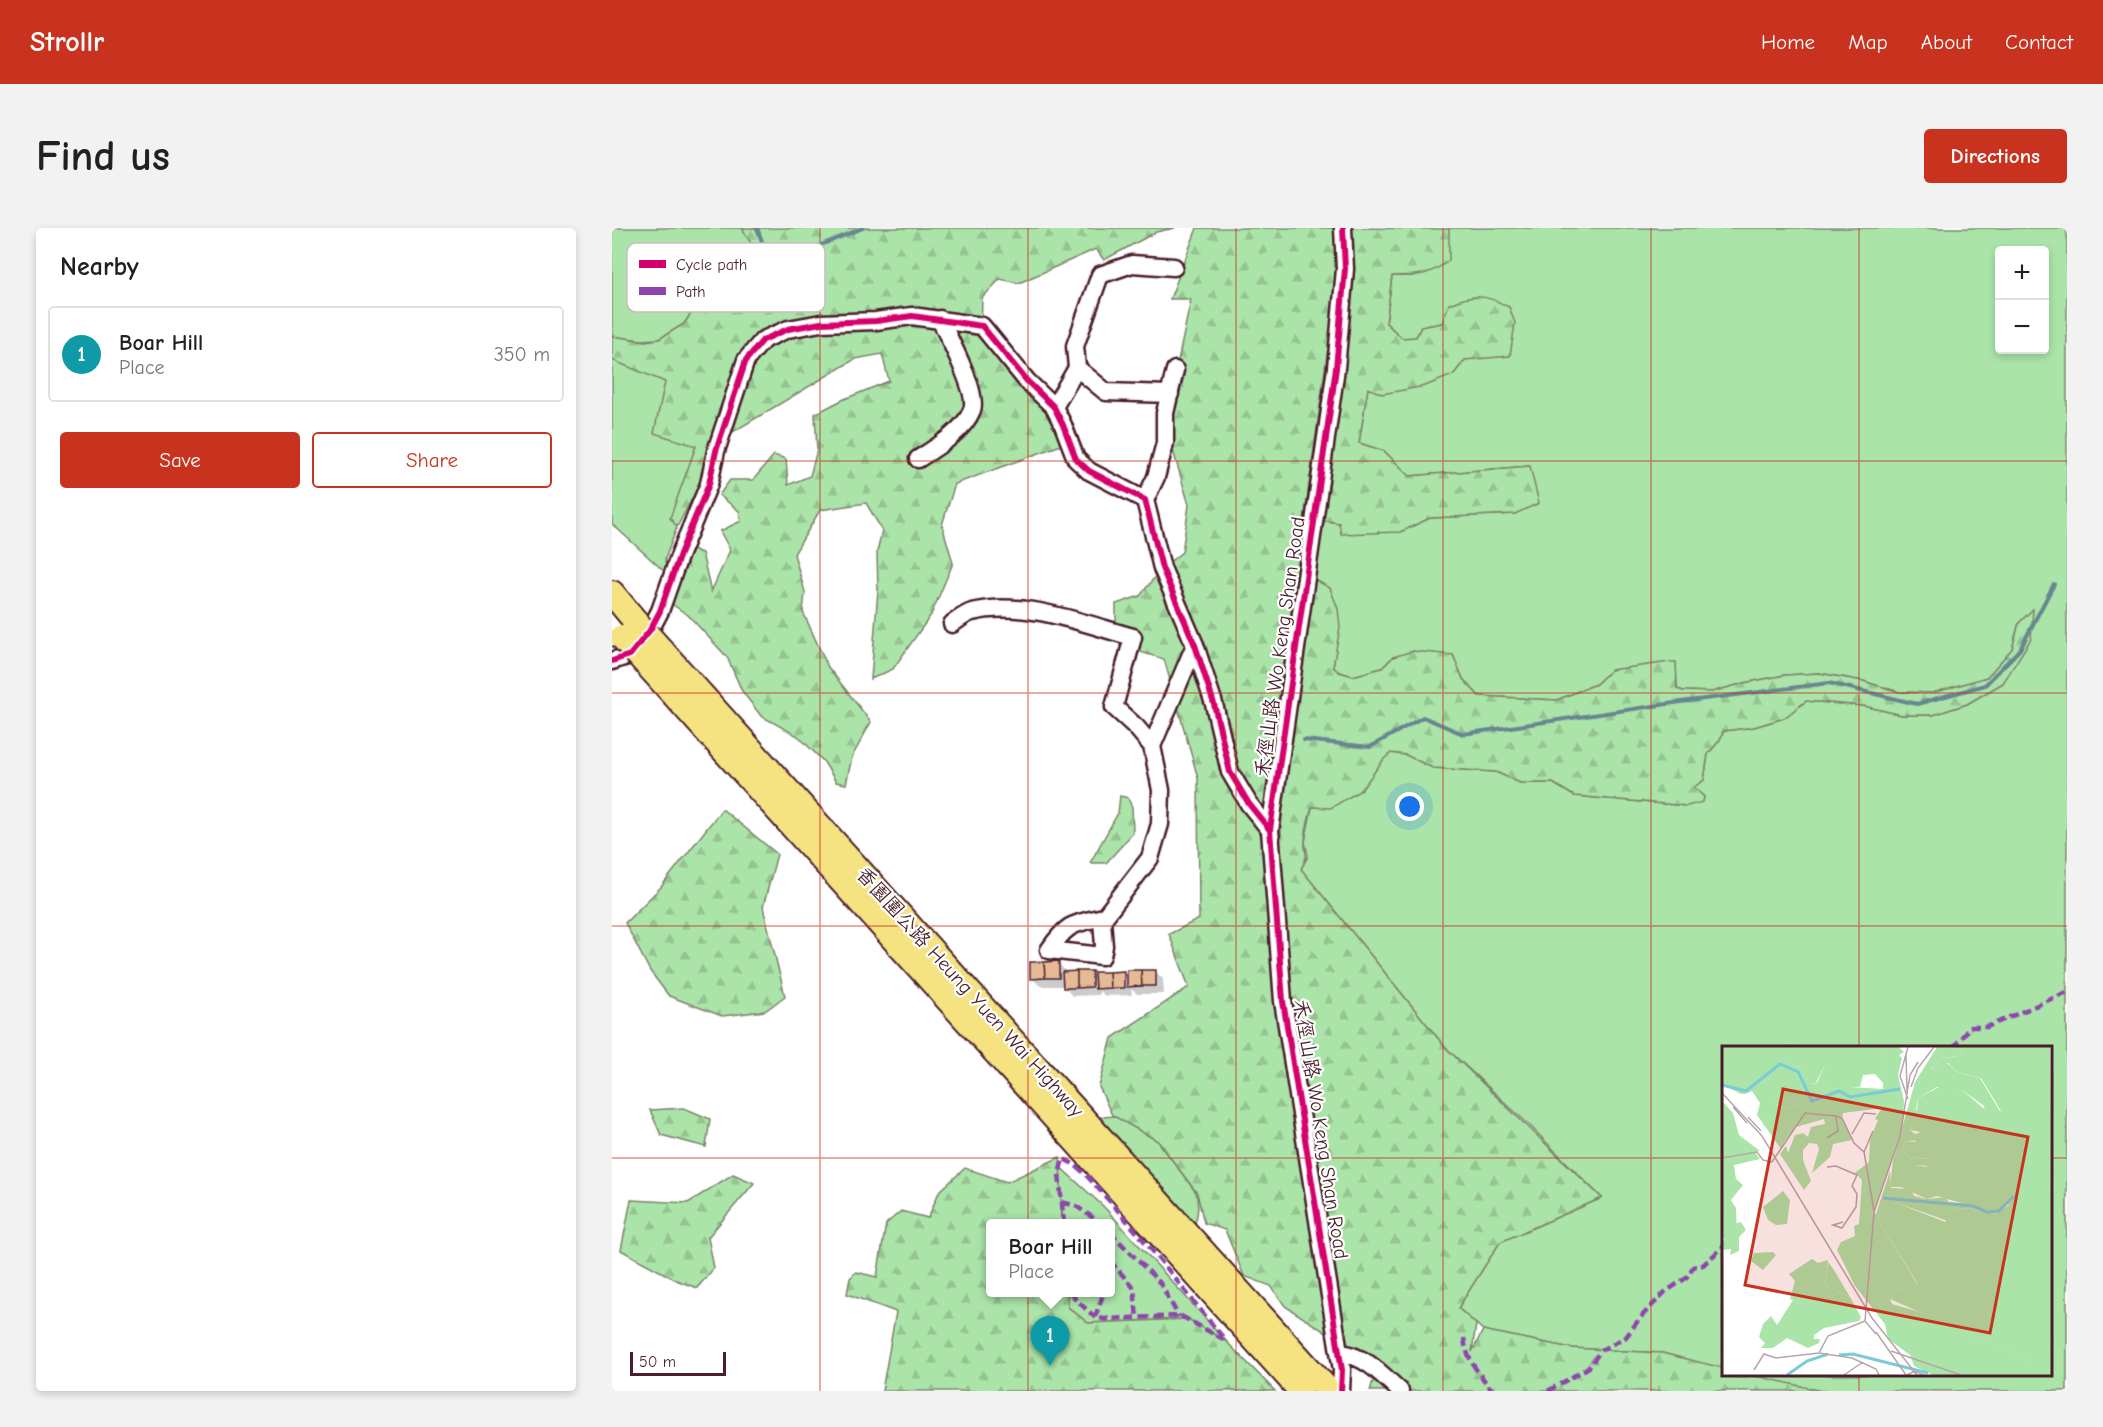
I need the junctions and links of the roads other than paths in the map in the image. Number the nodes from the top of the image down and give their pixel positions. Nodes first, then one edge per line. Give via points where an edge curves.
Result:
1 (1343, 228) edge
2 (1174, 267) dead end
3 (940, 320) junction
4 (1077, 368) junction
5 (1175, 369) dead end
6 (1170, 394) junction
7 (1054, 407) junction
8 (918, 459) dead end
9 (1145, 500) junction
10 (612, 593) edge
11 (952, 624) dead end
12 (624, 629) edge
13 (1195, 645) junction
14 (612, 661) edge
15 (1152, 746) junction
16 (1270, 830) junction
17 (1102, 920) dead end
18 (1271, 1343) junction
19 (1340, 1352) junction
20 (1301, 1391) edge
21 (1329, 1391) edge
22 (1341, 1391) edge
23 (1400, 1391) edge

1 - 16 street, 禾徑山路 Wo Keng Shan Road via 1345,269 1336,368
2 - 4 street via 1132,264 1100,275 1075,346
3 - 7 street via 982,326
3 - 8 street via 973,391 973,408 963,424
3 - 14 street via 912,316 821,323 788,329 763,340 746,360 709,484 660,611 630,655
4 - 6 street via 1106,392
4 - 7 street
5 - 6 street
6 - 9 street via 1165,413 1165,443
7 - 9 street via 1076,459 1089,471
9 - 13 street via 1162,568
10 - 12 highway, 香園圍公路 Heung Yuen Wai Highway
11 - 15 street via 970,612 998,608 1044,613 1133,637 1114,707
12 - 18 highway, 香園圍公路 Heung Yuen Wai Highway, bridge
13 - 15 street
13 - 16 street via 1230,772
15 - 17 street via 1161,790 1160,824 1150,858
16 - 19 street, 禾徑山路 Wo Keng Shan Road via 1283,1001
18 - 20 highway, 香園圍公路 Heung Yuen Wai Highway
18 - 21 highway, 香園圍公路 Heung Yuen Wai Highway
19 - 22 street, 禾徑山路 Wo Keng Shan Road
19 - 23 street via 1370,1363

